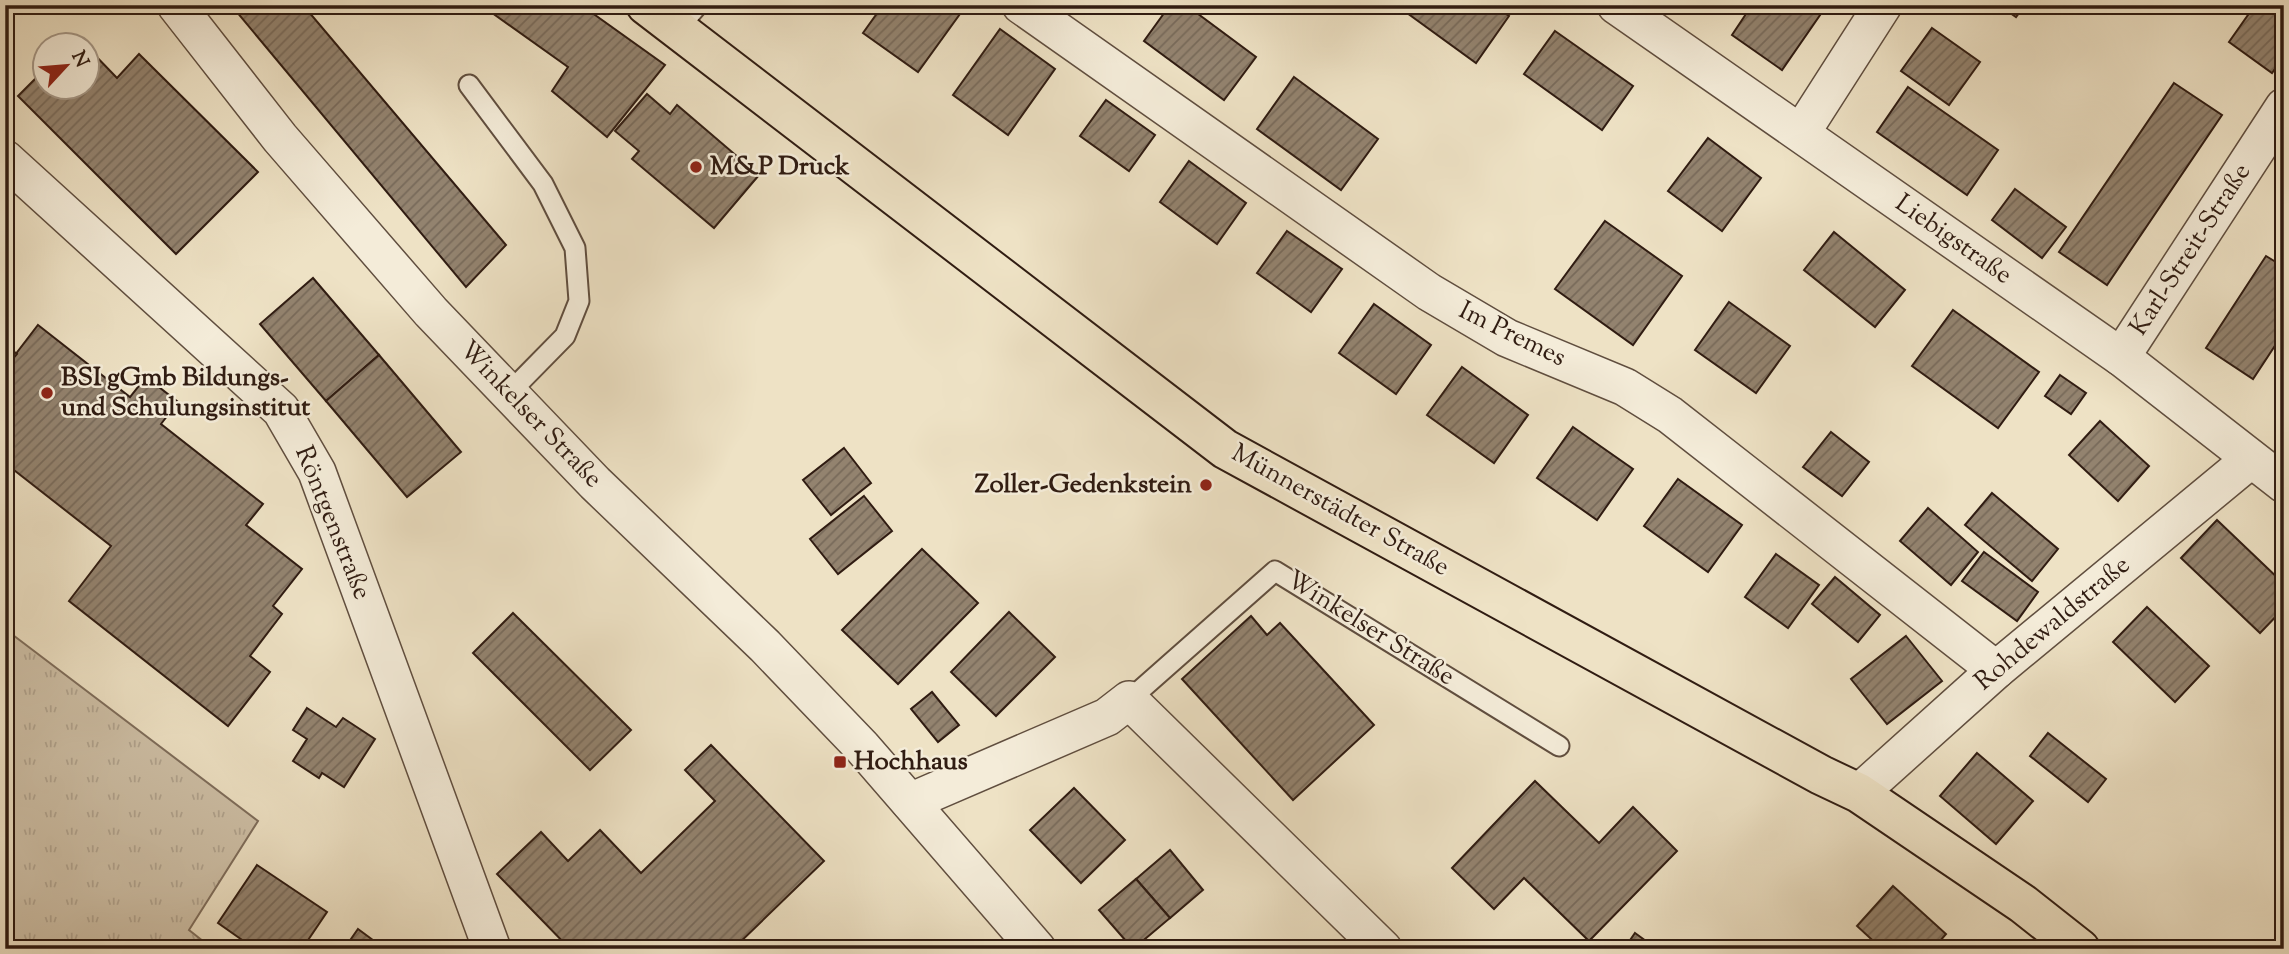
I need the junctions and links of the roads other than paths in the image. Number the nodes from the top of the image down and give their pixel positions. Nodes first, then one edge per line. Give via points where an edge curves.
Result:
1 (176, 5) edge
2 (646, 5) edge
3 (1021, 5) edge
4 (1616, 5) edge
5 (1883, 5) edge
6 (687, 17) edge
7 (469, 85) dead end
8 (2284, 107) edge
9 (1801, 133) junction
10 (5, 159) edge
11 (2121, 357) junction
12 (509, 393) junction
13 (2250, 459) junction
14 (2284, 484) edge
15 (1996, 670) junction
16 (1129, 699) junction
17 (1559, 746) dead end
18 (1858, 793) junction
19 (910, 802) junction
20 (492, 949) edge
21 (1037, 949) edge
22 (1382, 949) edge
23 (2080, 949) edge

1 - 12 street, Winkelser Straße via 280,138 431,312
2 - 6 main road, Münnerstädter Straße
3 - 15 street, Im Premes via 1429,292 1507,338 1625,387 1670,415
4 - 9 street, Liebigstraße
5 - 9 street
6 - 18 main road, Münnerstädter Straße via 1225,449
7 - 12 lane via 544,184 575,248 579,301 565,336
8 - 11 street, Karl-Streit-Straße
9 - 11 street, Liebigstraße
10 - 20 street, Röntgenstraße via 281,410 317,472
11 - 13 street, Liebigstraße
12 - 19 street, Winkelser Straße via 595,483 765,646
13 - 14 street, Liebigstraße
13 - 15 street, Rohdewaldstraße
15 - 18 street, Rohdewaldstraße
16 - 17 lane, Winkelser Straße via 1275,570
16 - 19 street, Winkelser Straße via 1107,717
16 - 22 street
18 - 23 main road, Münnerstädter Straße via 2024,904
19 - 21 street, Winkelser Straße

